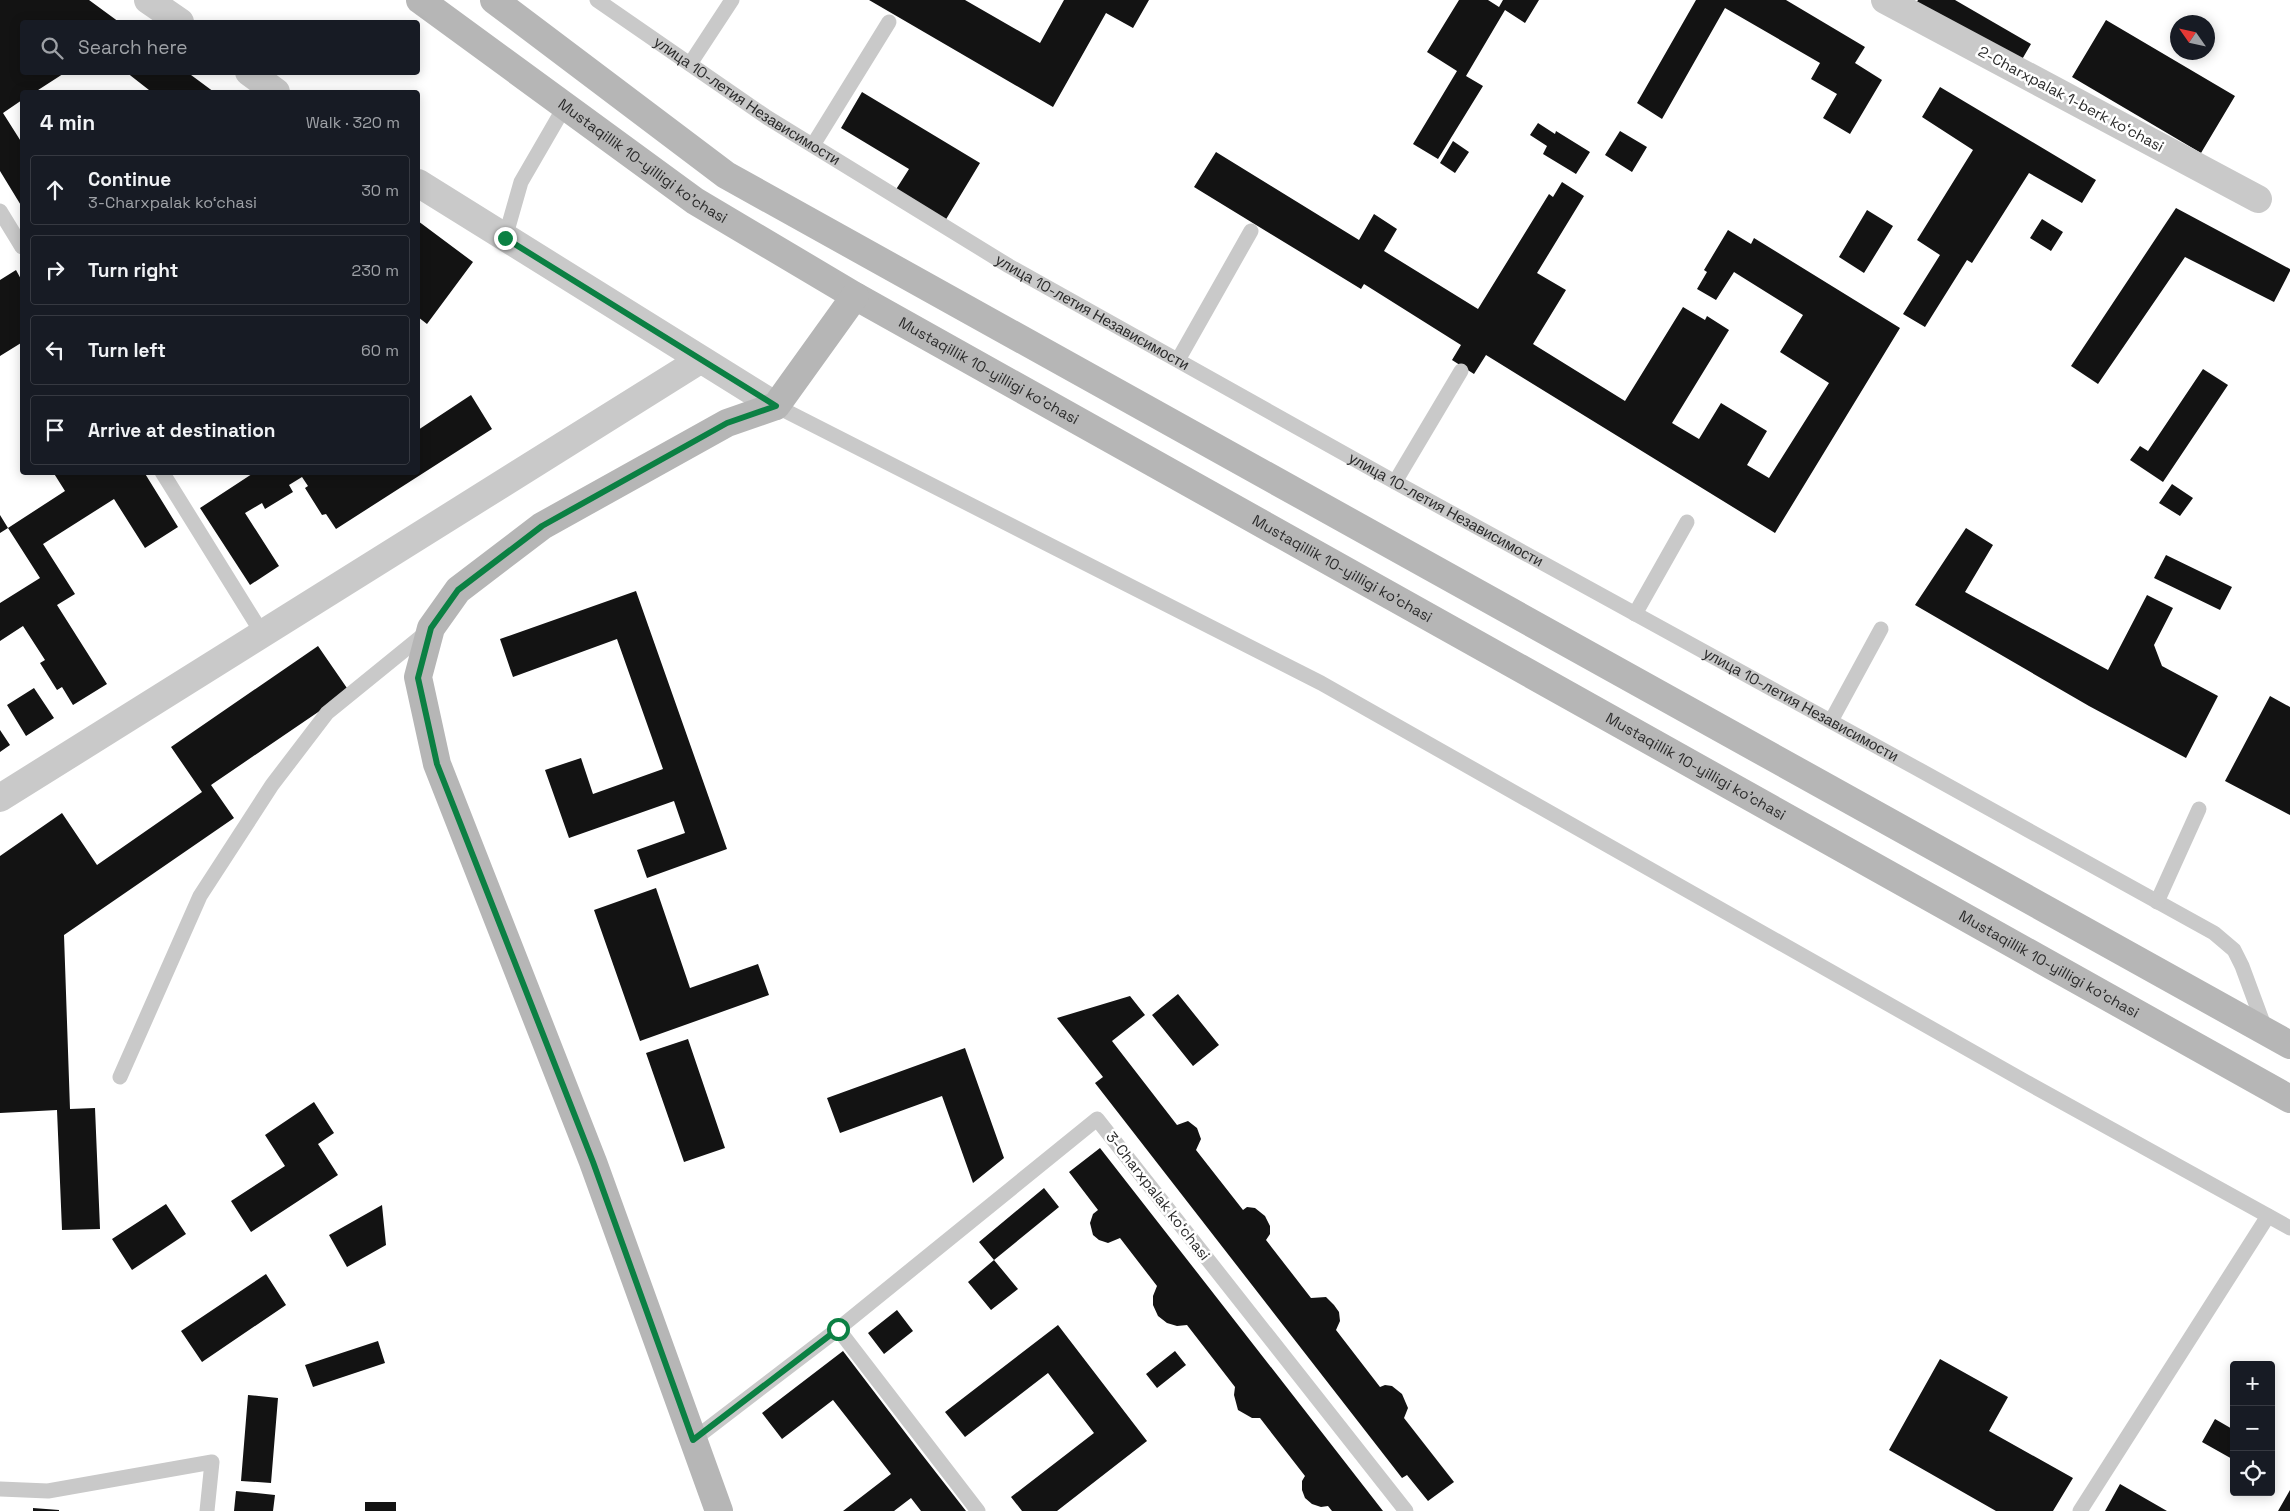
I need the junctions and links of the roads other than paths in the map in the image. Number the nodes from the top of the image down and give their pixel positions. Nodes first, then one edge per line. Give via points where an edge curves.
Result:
1 (148, 0) edge
2 (420, 0) edge
3 (494, 0) edge
4 (597, 0) edge
5 (732, 0) edge
6 (1885, 0) edge
7 (177, 20) edge
8 (889, 22) dead end
9 (690, 64) junction
10 (253, 75) edge
11 (273, 90) edge
12 (565, 106) junction
13 (813, 146) junction
14 (420, 184) edge
15 (2258, 199) dead end
16 (0, 211) edge
17 (1251, 231) dead end
18 (505, 238) junction
19 (20, 244) edge
20 (855, 296) junction
21 (700, 360) junction
22 (1178, 360) junction
23 (1461, 371) dead end
24 (776, 406) junction
25 (164, 475) edge
26 (1395, 482) junction
27 (1687, 522) dead end
28 (1635, 614) junction
29 (431, 628) junction
30 (1881, 629) dead end
31 (262, 633) junction
32 (1831, 721) junction
33 (0, 798) edge
34 (2200, 809) dead end
35 (2157, 902) junction
36 (2266, 1032) junction
37 (2290, 1045) edge
38 (120, 1077) dead end
39 (2290, 1099) edge
40 (2268, 1216) junction
41 (2290, 1228) edge
42 (838, 1329) junction
43 (693, 1440) junction
44 (0, 1488) edge
45 (207, 1511) edge
46 (719, 1511) edge
47 (978, 1511) edge
48 (1406, 1511) edge
49 (2080, 1511) edge

1 - 7 street
2 - 12 main road, Mustaqillik 10-yilligi ko'chasi
3 - 36 main road via 726,175
4 - 9 lane, улица 10-летия Независимости
5 - 9 lane
6 - 15 street, 2-Charxpalak 1-berk koʻchasi
8 - 13 lane
9 - 13 lane, улица 10-летия Независимости
10 - 11 street
12 - 18 lane via 521,182
12 - 20 main road, Mustaqillik 10-yilligi ko'chasi via 695,201
13 - 22 lane, улица 10-летия Независимости via 1009,266
14 - 18 street
16 - 19 lane
17 - 22 lane
18 - 21 street
20 - 24 main road
20 - 39 main road, Mustaqillik 10-yilligi ko'chasi
21 - 24 street
21 - 31 street
22 - 26 lane, улица 10-летия Независимости
23 - 26 lane
24 - 29 main road via 727,423 542,526 458,590
24 - 40 lane via 1321,683
25 - 31 lane
26 - 28 lane, улица 10-летия Независимости
27 - 28 lane
28 - 32 lane, улица 10-летия Независимости
29 - 38 lane via 327,712 272,785 200,896
29 - 43 main road via 418,678 437,764 593,1162
30 - 32 lane
31 - 33 street
32 - 35 lane, улица 10-летия Независимости
34 - 35 lane
35 - 36 lane, улица 10-летия Независимости via 2214,934 2234,950
36 - 37 main road
40 - 41 lane
40 - 49 lane
42 - 43 lane, 3-Charxpalak koʻchasi
42 - 47 lane
42 - 48 lane, 3-Charxpalak koʻchasi via 1097,1119
43 - 46 main road
44 - 45 lane via 48,1491 212,1462

